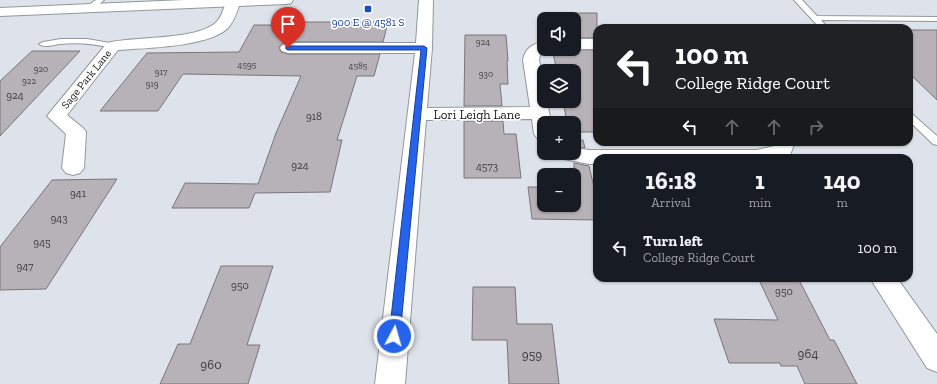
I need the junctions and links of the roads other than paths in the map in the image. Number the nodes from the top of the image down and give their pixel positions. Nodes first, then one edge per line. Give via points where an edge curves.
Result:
1 (286, 0) edge
2 (426, 0) edge
3 (798, 0) edge
4 (234, 1) edge
5 (95, 4) edge
6 (0, 12) edge
7 (815, 18) junction
8 (937, 18) edge
9 (820, 24) edge
10 (43, 44) dead end
11 (581, 44) edge
12 (593, 44) edge
13 (114, 46) junction
14 (288, 48) dead end
15 (424, 48) junction
16 (537, 49) edge
17 (540, 113) junction
18 (417, 114) junction
19 (541, 116) edge
20 (913, 120) edge
21 (933, 139) edge
22 (784, 146) edge
23 (774, 154) edge
24 (581, 156) edge
25 (593, 157) edge
26 (73, 168) dead end
27 (887, 282) edge
28 (937, 358) edge
29 (390, 384) edge

1 - 4 street
2 - 15 street
3 - 7 lane
4 - 5 street
4 - 13 street, Sage Park Lane via 225,22 213,31 193,38
5 - 6 street
7 - 8 lane
7 - 9 lane
10 - 13 lane via 71,40 93,41
11 - 12 street
13 - 26 street, Sage Park Lane via 56,116 76,132
14 - 15 street
15 - 18 street
16 - 17 street via 532,53 531,60
17 - 18 street, Lori Leigh Lane
17 - 19 street
18 - 29 street
20 - 21 lane
22 - 23 street via 783,150
24 - 25 street
27 - 28 street

